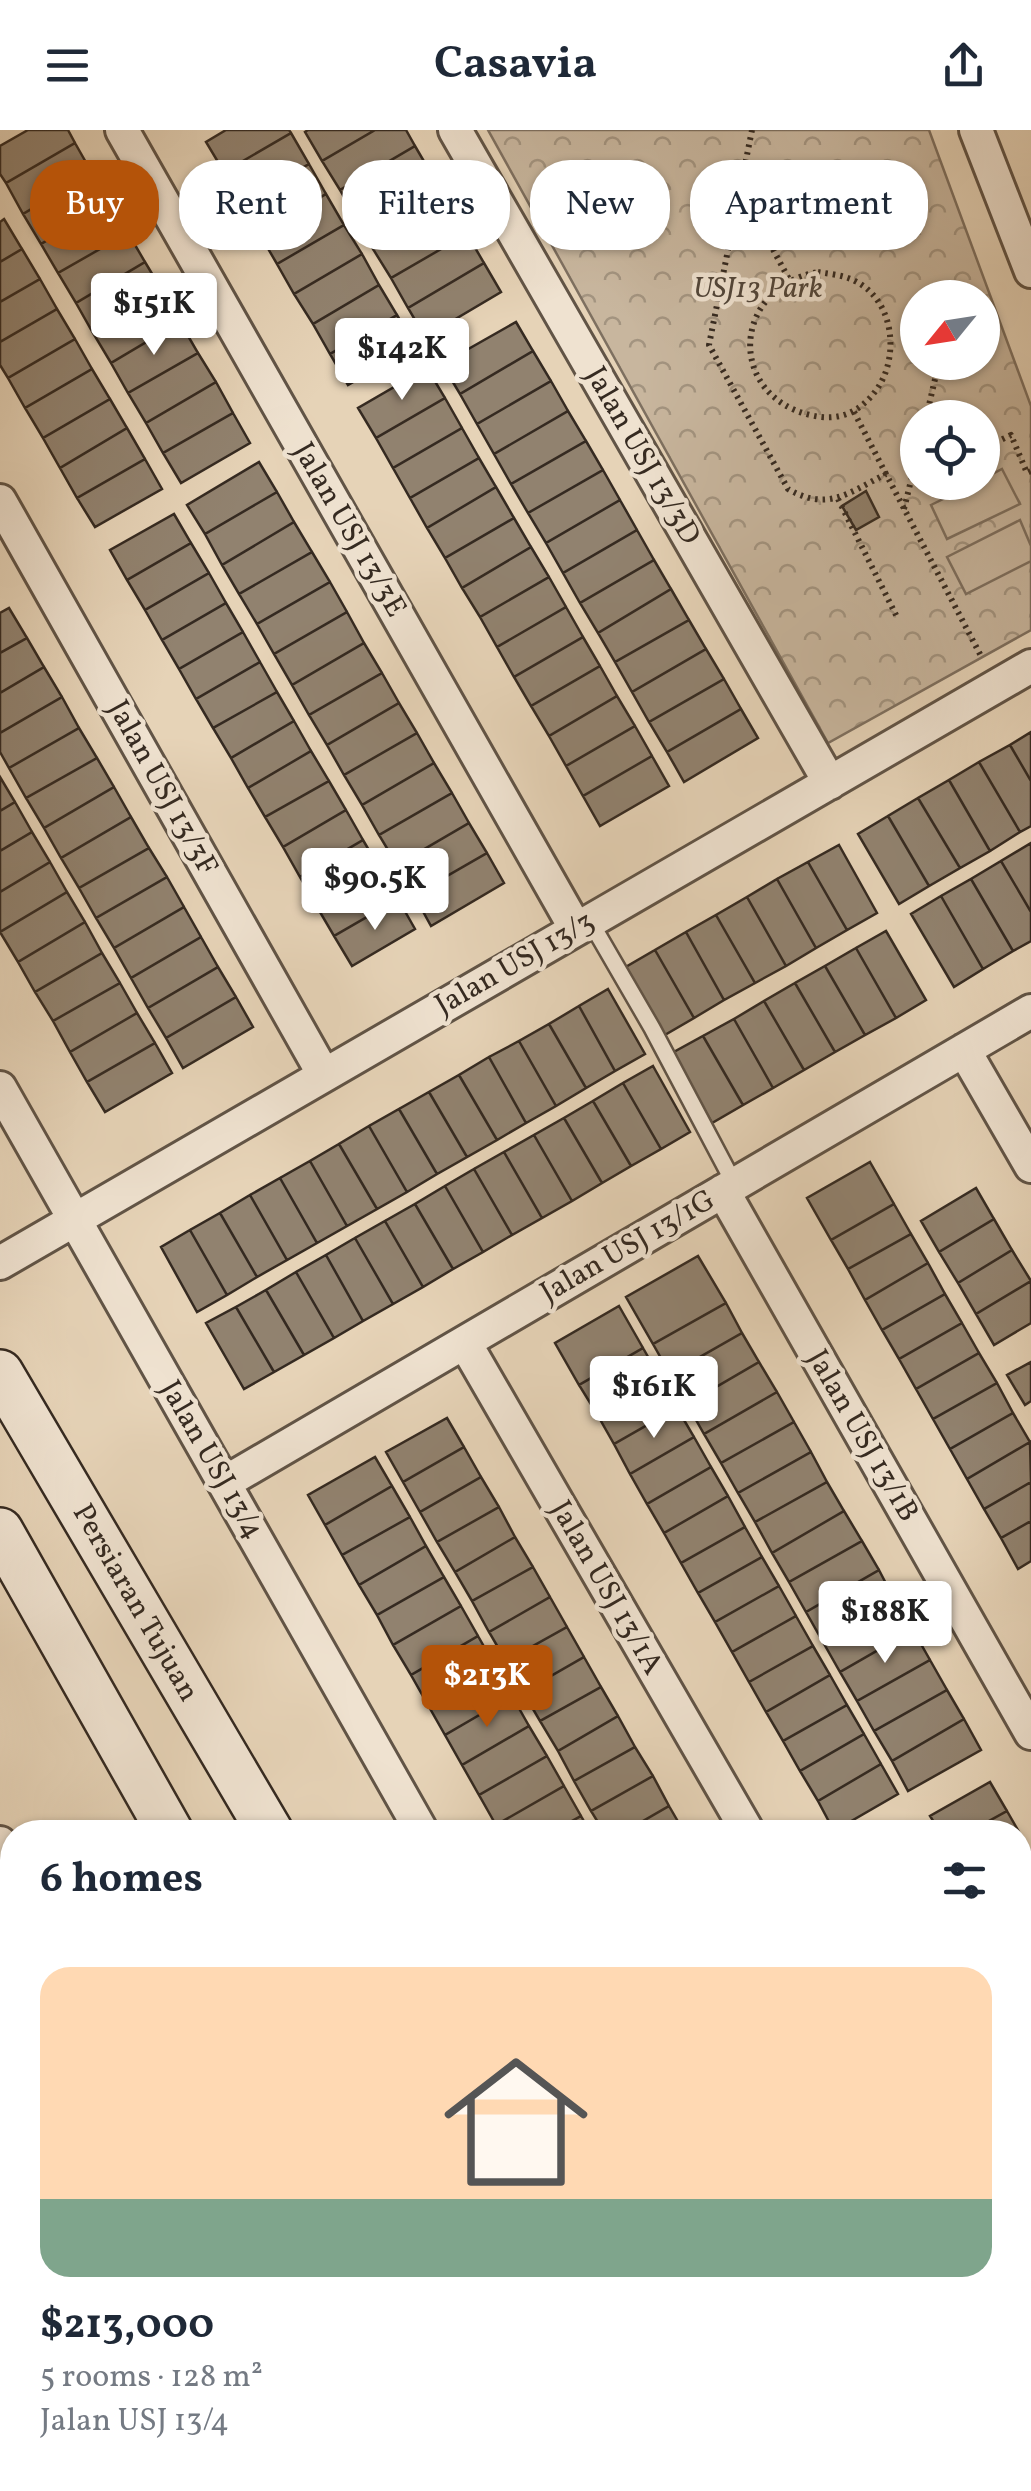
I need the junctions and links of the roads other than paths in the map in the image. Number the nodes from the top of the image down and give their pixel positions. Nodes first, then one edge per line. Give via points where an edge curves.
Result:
1 (122, 130) edge
2 (455, 130) edge
3 (976, 130) edge
4 (1031, 270) edge
5 (0, 501) edge
6 (1031, 666) edge
7 (830, 783) junction
8 (583, 925) junction
9 (1031, 1011) edge
10 (964, 1050) junction
11 (324, 1075) junction
12 (0, 1088) edge
13 (1031, 1166) edge
14 (729, 1188) junction
15 (75, 1220) junction
16 (0, 1263) edge
17 (465, 1342) junction
18 (0, 1373) edge
19 (224, 1483) junction
20 (0, 1531) edge
21 (1031, 1733) edge
22 (144, 1788) junction
23 (148, 1820) edge
24 (163, 1820) edge
25 (263, 1820) edge
26 (415, 1820) edge
27 (741, 1820) edge

1 - 8 street, Jalan USJ 13/3E
2 - 7 street, Jalan USJ 13/3D
3 - 4 street
5 - 11 street, Jalan USJ 13/3F
6 - 7 street, Jalan USJ 13/3
7 - 8 street, Jalan USJ 13/3
8 - 11 street, Jalan USJ 13/3
8 - 14 lane via 652,1028
9 - 10 street, Jalan USJ 13/1G
10 - 13 street
10 - 14 street, Jalan USJ 13/1G
11 - 15 street, Jalan USJ 13/3
12 - 15 street, Jalan USJ 13/4
14 - 17 street, Jalan USJ 13/1G
14 - 21 street, Jalan USJ 13/1B
15 - 16 street, Jalan USJ 13/3
15 - 19 street, Jalan USJ 13/4
17 - 19 street, Jalan USJ 13/1G
17 - 27 street, Jalan USJ 13/1A
18 - 25 main road, Persiaran Tujuan
19 - 26 street, Jalan USJ 13/4
20 - 22 main road
22 - 23 main road
22 - 24 main road

